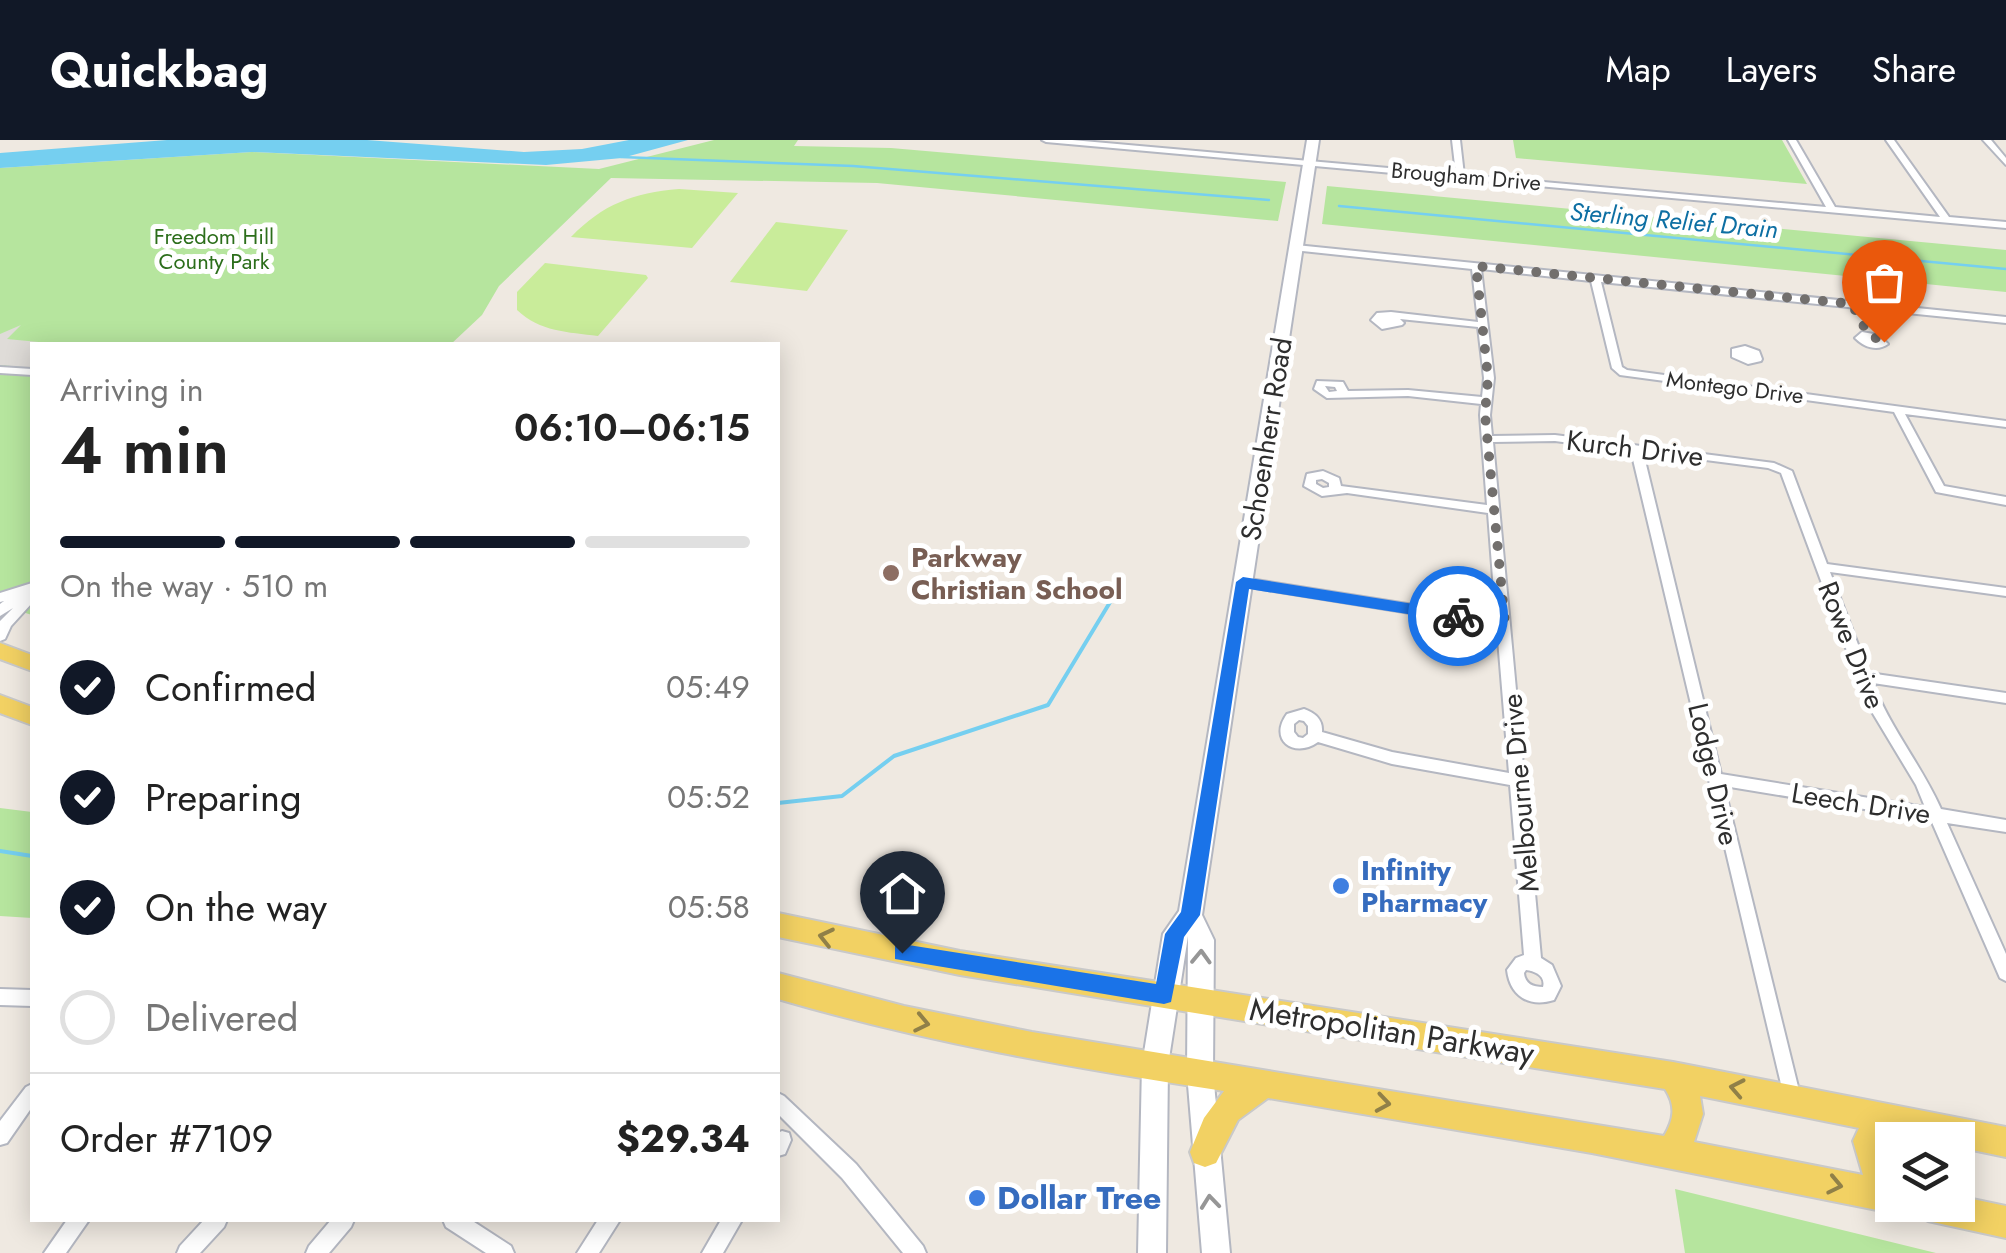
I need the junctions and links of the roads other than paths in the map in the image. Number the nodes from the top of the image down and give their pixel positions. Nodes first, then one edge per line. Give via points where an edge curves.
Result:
1 (1046, 140) edge
2 (1313, 140) edge
3 (1456, 140) edge
4 (1792, 140) edge
5 (1890, 140) edge
6 (1987, 140) edge
7 (1099, 142) edge
8 (1310, 162) junction
9 (2006, 162) edge
10 (1460, 175) junction
11 (1832, 209) junction
12 (1946, 219) junction
13 (2006, 225) edge
14 (1296, 248) junction
15 (1476, 266) junction
16 (1595, 278) junction
17 (1852, 304) junction
18 (1399, 318) dead end
19 (2006, 320) edge
20 (1483, 326) junction
21 (1868, 334) dead end
22 (1748, 360) dead end
23 (0, 370) edge
24 (30, 372) edge
25 (1342, 390) dead end
26 (1760, 390) junction
27 (1485, 402) junction
28 (1897, 408) junction
29 (2006, 424) edge
30 (1488, 439) junction
31 (1636, 448) junction
32 (1782, 468) joint
33 (1333, 486) dead end
34 (1942, 491) joint
35 (2006, 501) edge
36 (1495, 510) junction
37 (1821, 567) junction
38 (1243, 582) junction
39 (30, 587) edge
40 (30, 588) edge
41 (2006, 592) edge
42 (0, 598) edge
43 (30, 598) edge
44 (0, 611) edge
45 (1505, 624) junction
46 (2, 645) edge
47 (30, 662) edge
48 (1863, 677) junction
49 (2006, 698) edge
50 (0, 704) edge
51 (30, 715) edge
52 (1317, 736) dead end
53 (1716, 779) junction
54 (1520, 782) junction
55 (1936, 815) junction
56 (2006, 826) edge
57 (1190, 915) junction
58 (780, 925) edge
59 (1534, 963) dead end
60 (2006, 973) edge
61 (780, 986) edge
62 (1164, 995) junction
63 (0, 997) edge
64 (30, 998) edge
65 (1200, 1000) junction
66 (1156, 1065) junction
67 (1200, 1073) junction
68 (1672, 1076) junction
69 (1268, 1084) junction
70 (30, 1096) edge
71 (1792, 1100) junction
72 (780, 1104) edge
73 (1902, 1121) junction
74 (1896, 1122) edge
75 (1875, 1132) edge
76 (0, 1136) edge
77 (2006, 1142) edge
78 (1672, 1151) junction
79 (1205, 1152) junction
80 (1875, 1166) edge
81 (1875, 1191) edge
82 (1975, 1215) edge
83 (77, 1222) edge
84 (215, 1222) edge
85 (342, 1222) edge
86 (456, 1222) edge
87 (609, 1222) edge
88 (731, 1222) edge
89 (2006, 1222) edge
90 (54, 1253) edge
91 (186, 1253) edge
92 (316, 1253) edge
93 (504, 1253) edge
94 (587, 1253) edge
95 (712, 1253) edge
96 (916, 1253) edge
97 (1152, 1253) edge
98 (1216, 1253) edge

1 - 7 street, Brougham Drive
2 - 8 main road, Schoenherr Road
3 - 10 street
4 - 11 street
5 - 12 street
6 - 9 street
7 - 8 street, Brougham Drive
8 - 10 street, Brougham Drive
8 - 14 main road, Schoenherr Road
10 - 11 street, Brougham Drive
11 - 12 street, Brougham Drive
12 - 13 street, Brougham Drive
14 - 15 street
14 - 38 main road, Schoenherr Road
15 - 16 street
15 - 20 street, Melbourne Drive
16 - 17 street
16 - 26 street, Montego Drive via 1622,372
17 - 19 street
17 - 21 street
18 - 20 street
20 - 27 street, Melbourne Drive
22 - 26 street
23 - 24 street
25 - 27 street
26 - 28 street, Montego Drive
27 - 30 street, Melbourne Drive
28 - 29 street, Montego Drive
28 - 34 street
30 - 31 street, Kurch Drive via 1555,438
30 - 36 street, Melbourne Drive
31 - 32 street, Kurch Drive
31 - 53 street, Lodge Drive
32 - 37 street, Rowe Drive
33 - 36 street
34 - 35 street
36 - 45 street, Melbourne Drive
37 - 41 street
37 - 48 street, Rowe Drive
38 - 45 street
38 - 57 main road, Schoenherr Road
39 - 42 street
40 - 44 street
43 - 46 street via 5,624
45 - 54 street, Melbourne Drive
46 - 47 main road
48 - 49 street
48 - 55 street, Rowe Drive
50 - 51 main road
52 - 54 street
53 - 55 street, Leech Drive
53 - 71 street, Lodge Drive
54 - 59 street, Melbourne Drive
55 - 56 street, Leech Drive
55 - 60 street, Rowe Drive
57 - 62 main road, Schoenherr Road via 1175,934
65 -> 57 main road, Schoenherr Road via 1202,940
62 -> 58 main road, Metropolitan Parkway via 924,957
61 -> 66 main road via 964,1032
62 - 65 main road, Metropolitan Parkway
62 - 66 main road, Schoenherr Road
63 - 64 street
65 - 67 main road, Schoenherr Road
65 - 68 main road, Metropolitan Parkway
66 - 67 main road
66 - 97 main road, Schoenherr Road
67 - 69 main road
67 - 79 main road, Schoenherr Road
71 -> 68 main road, Metropolitan Parkway
68 - 78 main road via 1691,1116
69 -> 78 main road
69 - 79 main road via 1240,1096 1223,1113
70 - 76 street
71 - 73 main road, Metropolitan Parkway
72 - 96 street via 849,1171
73 - 74 main road
73 - 77 main road, Metropolitan Parkway
75 - 80 main road via 1868,1141
78 -> 81 main road
98 -> 79 main road, Schoenherr Road
82 - 89 main road
83 - 90 street
84 - 91 street
85 - 92 street
86 - 93 street
87 - 94 street
88 - 95 street

